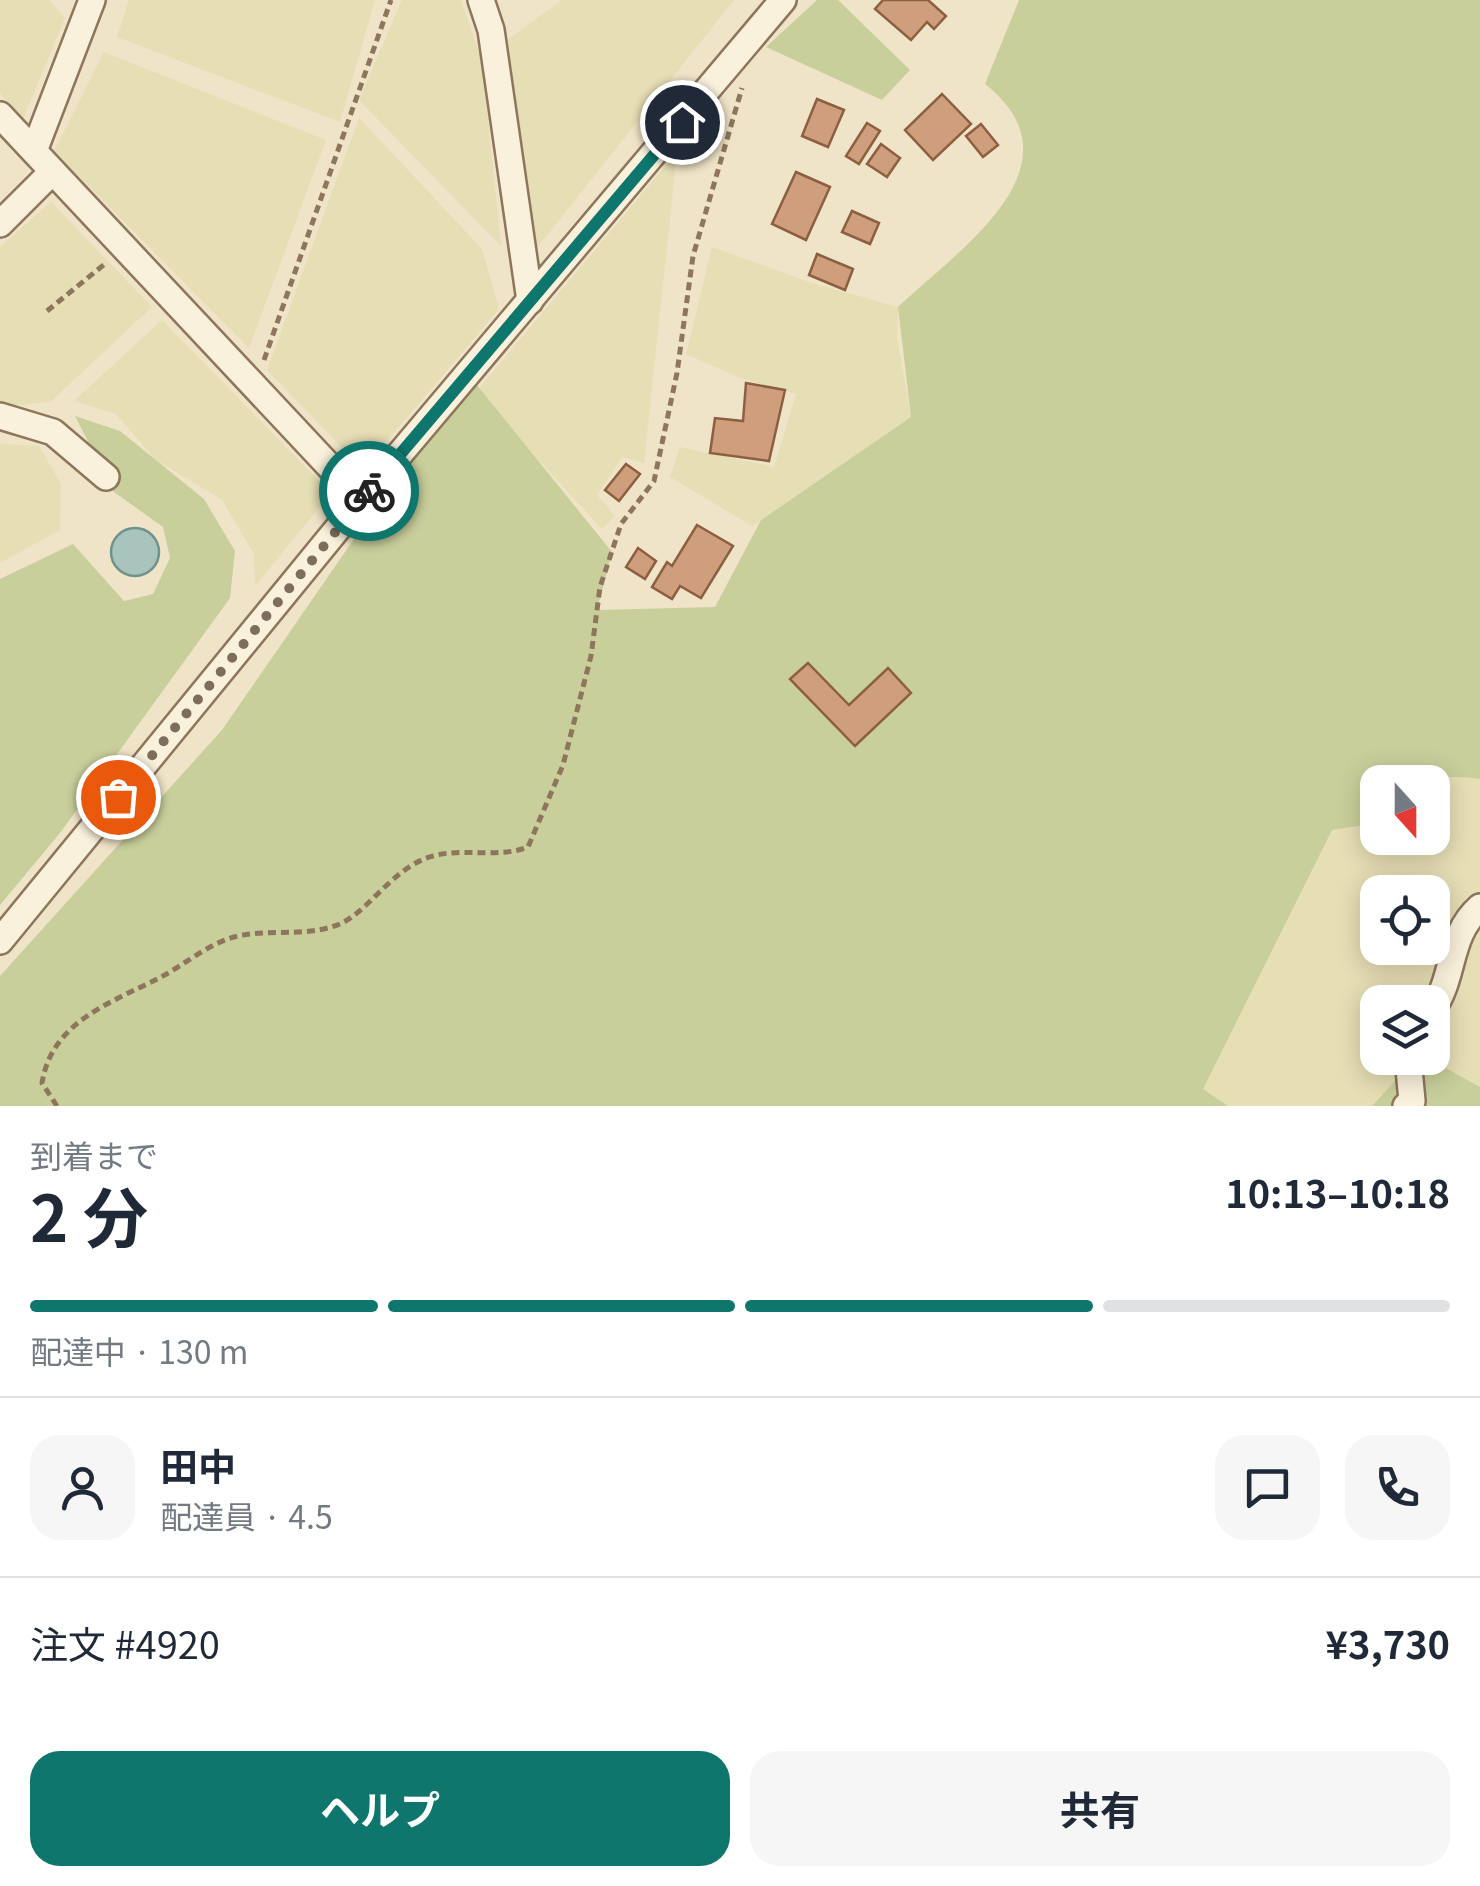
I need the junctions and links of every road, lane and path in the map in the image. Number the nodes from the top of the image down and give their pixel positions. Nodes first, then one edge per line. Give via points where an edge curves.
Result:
1 (92, 0) edge
2 (390, 0) edge
3 (481, 0) edge
4 (782, 0) edge
5 (758, 32) junction
6 (0, 115) edge
7 (34, 150) junction
8 (52, 172) junction
9 (0, 224) edge
10 (124, 248) junction
11 (530, 301) junction
12 (47, 311) dead end
13 (254, 387) junction
14 (0, 416) edge
15 (106, 477) dead end
16 (361, 500) junction
17 (1480, 908) edge
18 (0, 941) edge
19 (1448, 985) edge
20 (1410, 1075) edge
21 (57, 1106) edge
22 (1406, 1106) edge

1 - 7 street
2 - 13 path
3 - 11 street via 492,30
4 - 5 street
5 - 11 street
5 - 21 path via 693,256 654,481 616,538 562,765 528,847 506,855 449,852 422,860 343,923 301,934 234,937 108,1000 70,1027 45,1060 42,1083
6 - 7 street
7 - 8 street
8 - 9 street
8 - 10 street
10 - 12 path
10 - 13 street
11 - 16 street
13 - 16 street
14 - 15 street via 52,432
16 - 18 street
17 - 19 street via 1458,935
20 - 22 street via 1412,1101

